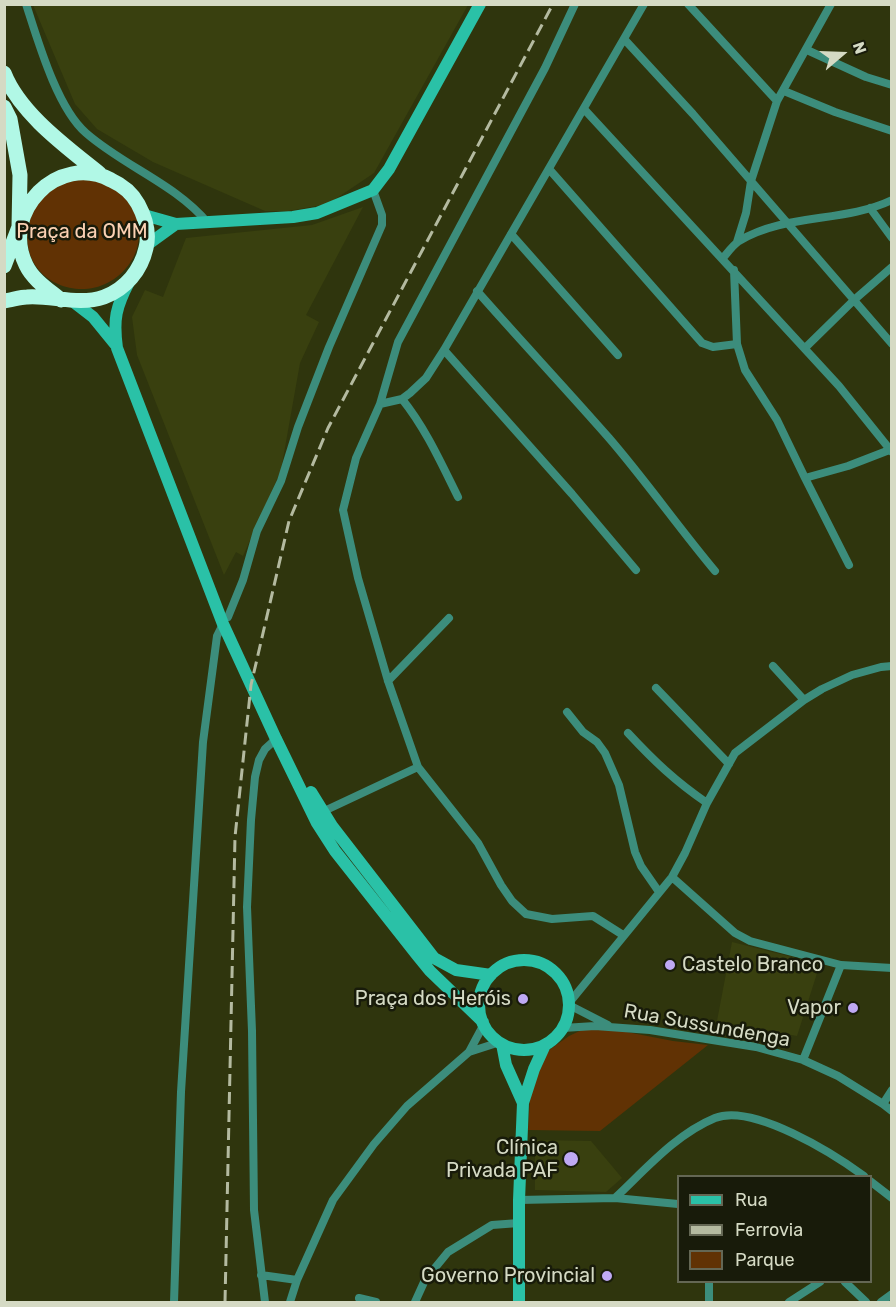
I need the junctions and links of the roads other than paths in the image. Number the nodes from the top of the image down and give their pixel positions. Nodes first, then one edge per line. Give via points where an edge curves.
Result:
1 (26, 4) edge
2 (480, 4) edge
3 (575, 4) edge
4 (644, 4) edge
5 (688, 4) edge
6 (831, 4) edge
7 (625, 40) junction
8 (807, 50) junction
9 (4, 73) edge
10 (891, 85) edge
11 (784, 91) junction
12 (777, 101) junction
13 (4, 107) edge
14 (584, 109) junction
15 (891, 131) edge
16 (549, 169) junction
17 (103, 175) junction
18 (751, 181) junction
19 (373, 190) junction
20 (891, 200) edge
21 (870, 208) junction
22 (144, 215) junction
23 (208, 223) junction
24 (176, 224) junction
25 (789, 224) junction
26 (19, 226) junction
27 (511, 234) junction
28 (891, 238) edge
29 (737, 242) junction
30 (147, 245) junction
31 (723, 258) junction
32 (4, 266) edge
33 (891, 267) edge
34 (734, 270) junction
35 (129, 281) junction
36 (477, 291) junction
37 (66, 300) junction
38 (854, 300) junction
39 (4, 301) edge
40 (737, 344) junction
41 (891, 344) edge
42 (117, 348) junction
43 (805, 348) junction
44 (444, 350) junction
45 (618, 355) dead end
46 (402, 399) junction
47 (380, 404) junction
48 (891, 450) edge
49 (805, 478) junction
50 (458, 497) dead end
51 (849, 565) dead end
52 (636, 570) dead end
53 (715, 572) dead end
54 (449, 618) dead end
55 (226, 620) junction
56 (774, 666) dead end
57 (891, 666) edge
58 (388, 681) junction
59 (656, 688) dead end
60 (804, 700) junction
61 (567, 712) dead end
62 (628, 733) dead end
63 (276, 739) junction
64 (729, 764) junction
65 (418, 767) junction
66 (707, 803) junction
67 (322, 812) junction
68 (672, 877) junction
69 (659, 892) junction
70 (623, 935) junction
71 (841, 965) junction
72 (891, 968) edge
73 (491, 975) junction
74 (569, 1004) junction
75 (484, 1023) junction
76 (611, 1027) junction
77 (563, 1028) junction
78 (501, 1043) junction
79 (545, 1045) junction
80 (469, 1052) junction
81 (803, 1060) junction
82 (891, 1090) edge
83 (523, 1103) junction
84 (883, 1104) junction
85 (891, 1112) edge
86 (862, 1175) edge
87 (872, 1183) edge
88 (615, 1198) junction
89 (891, 1198) edge
90 (519, 1200) junction
91 (677, 1204) edge
92 (519, 1223) junction
93 (261, 1275) junction
94 (297, 1280) junction
95 (709, 1283) edge
96 (817, 1283) edge
97 (847, 1283) edge
98 (891, 1294) edge
99 (359, 1298) dead end
100 (174, 1302) edge
101 (266, 1302) edge
102 (290, 1302) edge
103 (376, 1302) edge
104 (415, 1302) edge
105 (519, 1302) edge
106 (709, 1302) edge
107 (789, 1302) edge
108 (866, 1302) edge
109 (881, 1302) edge

1 - 23 street via 50,72 74,120 137,170 176,192
2 - 19 street via 389,169
3 - 47 street via 545,68 398,342
4 - 7 street
5 - 12 street
6 - 8 street
7 - 14 street
7 - 18 street
8 - 10 street
8 - 11 street
9 - 17 highway via 27,109 54,137
11 - 12 street
11 - 15 street
12 - 18 street
13 - 26 highway via 10,119 20,175
14 - 16 street
14 - 31 street
16 - 27 street
16 - 40 street via 702,343 713,347
17 - 22 highway via 120,184
17 - 26 highway via 66,174 50,182 35,194
18 - 25 street
18 - 29 street
19 - 23 street via 317,213
19 - 55 street via 382,225 329,347
20 - 21 street
21 - 25 street
21 - 28 street
22 - 24 street
22 - 30 highway
23 - 24 street
24 - 30 street
25 - 29 street
25 - 38 street
26 - 32 highway
26 - 37 highway via 26,265 34,277
27 - 36 street
27 - 45 street
29 - 31 street
30 - 35 highway via 141,265
31 - 34 street
33 - 38 street
34 - 40 street
34 - 43 street
35 - 37 highway via 103,298
35 - 42 street via 114,319
36 - 44 street
36 - 53 street via 609,438
37 - 39 highway via 27,297
37 - 42 street via 93,317
38 - 41 street
38 - 43 street
40 - 49 street via 745,370 777,420
42 - 55 street via 205,576
43 - 48 street
44 - 46 street via 426,378
44 - 52 street
46 - 47 street
46 - 50 street via 416,416
47 - 58 street via 356,458 343,510
48 - 49 street
49 - 51 street
54 - 58 street
55 - 63 street
55 - 67 street
55 - 100 street via 217,636 203,742 182,1080
56 - 60 street
57 - 60 street via 834,682
58 - 65 street
59 - 64 street
60 - 64 street via 735,753
61 - 69 street via 605,753 618,784 635,852
62 - 66 street via 675,781
63 - 75 street via 335,851 430,971
63 - 93 street via 265,749 255,777 247,907 254,1210
64 - 66 street
65 - 67 street
65 - 70 street via 478,843 512,901 526,914 552,919 593,916
66 - 68 street
67 - 73 street via 434,958 456,970
68 - 69 street
68 - 71 street via 735,933 750,941
69 - 70 street
70 - 74 street
71 - 72 street
71 - 81 street
73 - 74 street via 503,965 517,961 546,966 566,988
73 - 75 street via 480,1002
74 - 76 street, Rua Sussundenga
74 - 77 street
75 - 78 street
75 - 80 street
76 - 77 street, Rua Sussundenga
76 - 81 street, Rua Sussundenga via 756,1047
77 - 79 street
78 - 79 street via 531,1050
78 - 80 street
78 - 83 street
79 - 83 street
80 - 94 street via 407,1106 374,1144 333,1200
81 - 84 street, Rua Sussundenga
82 - 84 street
83 - 90 street
84 - 85 street, Rua Sussundenga
86 - 88 street via 804,1137 737,1114 717,1117 691,1130
87 - 89 street
88 - 90 street
88 - 91 street
90 - 92 street
92 - 104 street via 492,1225 448,1252 425,1280
92 - 105 street
93 - 94 street
93 - 101 street
94 - 102 street
95 - 106 street
96 - 107 street
97 - 108 street
98 - 109 street
99 - 103 street

